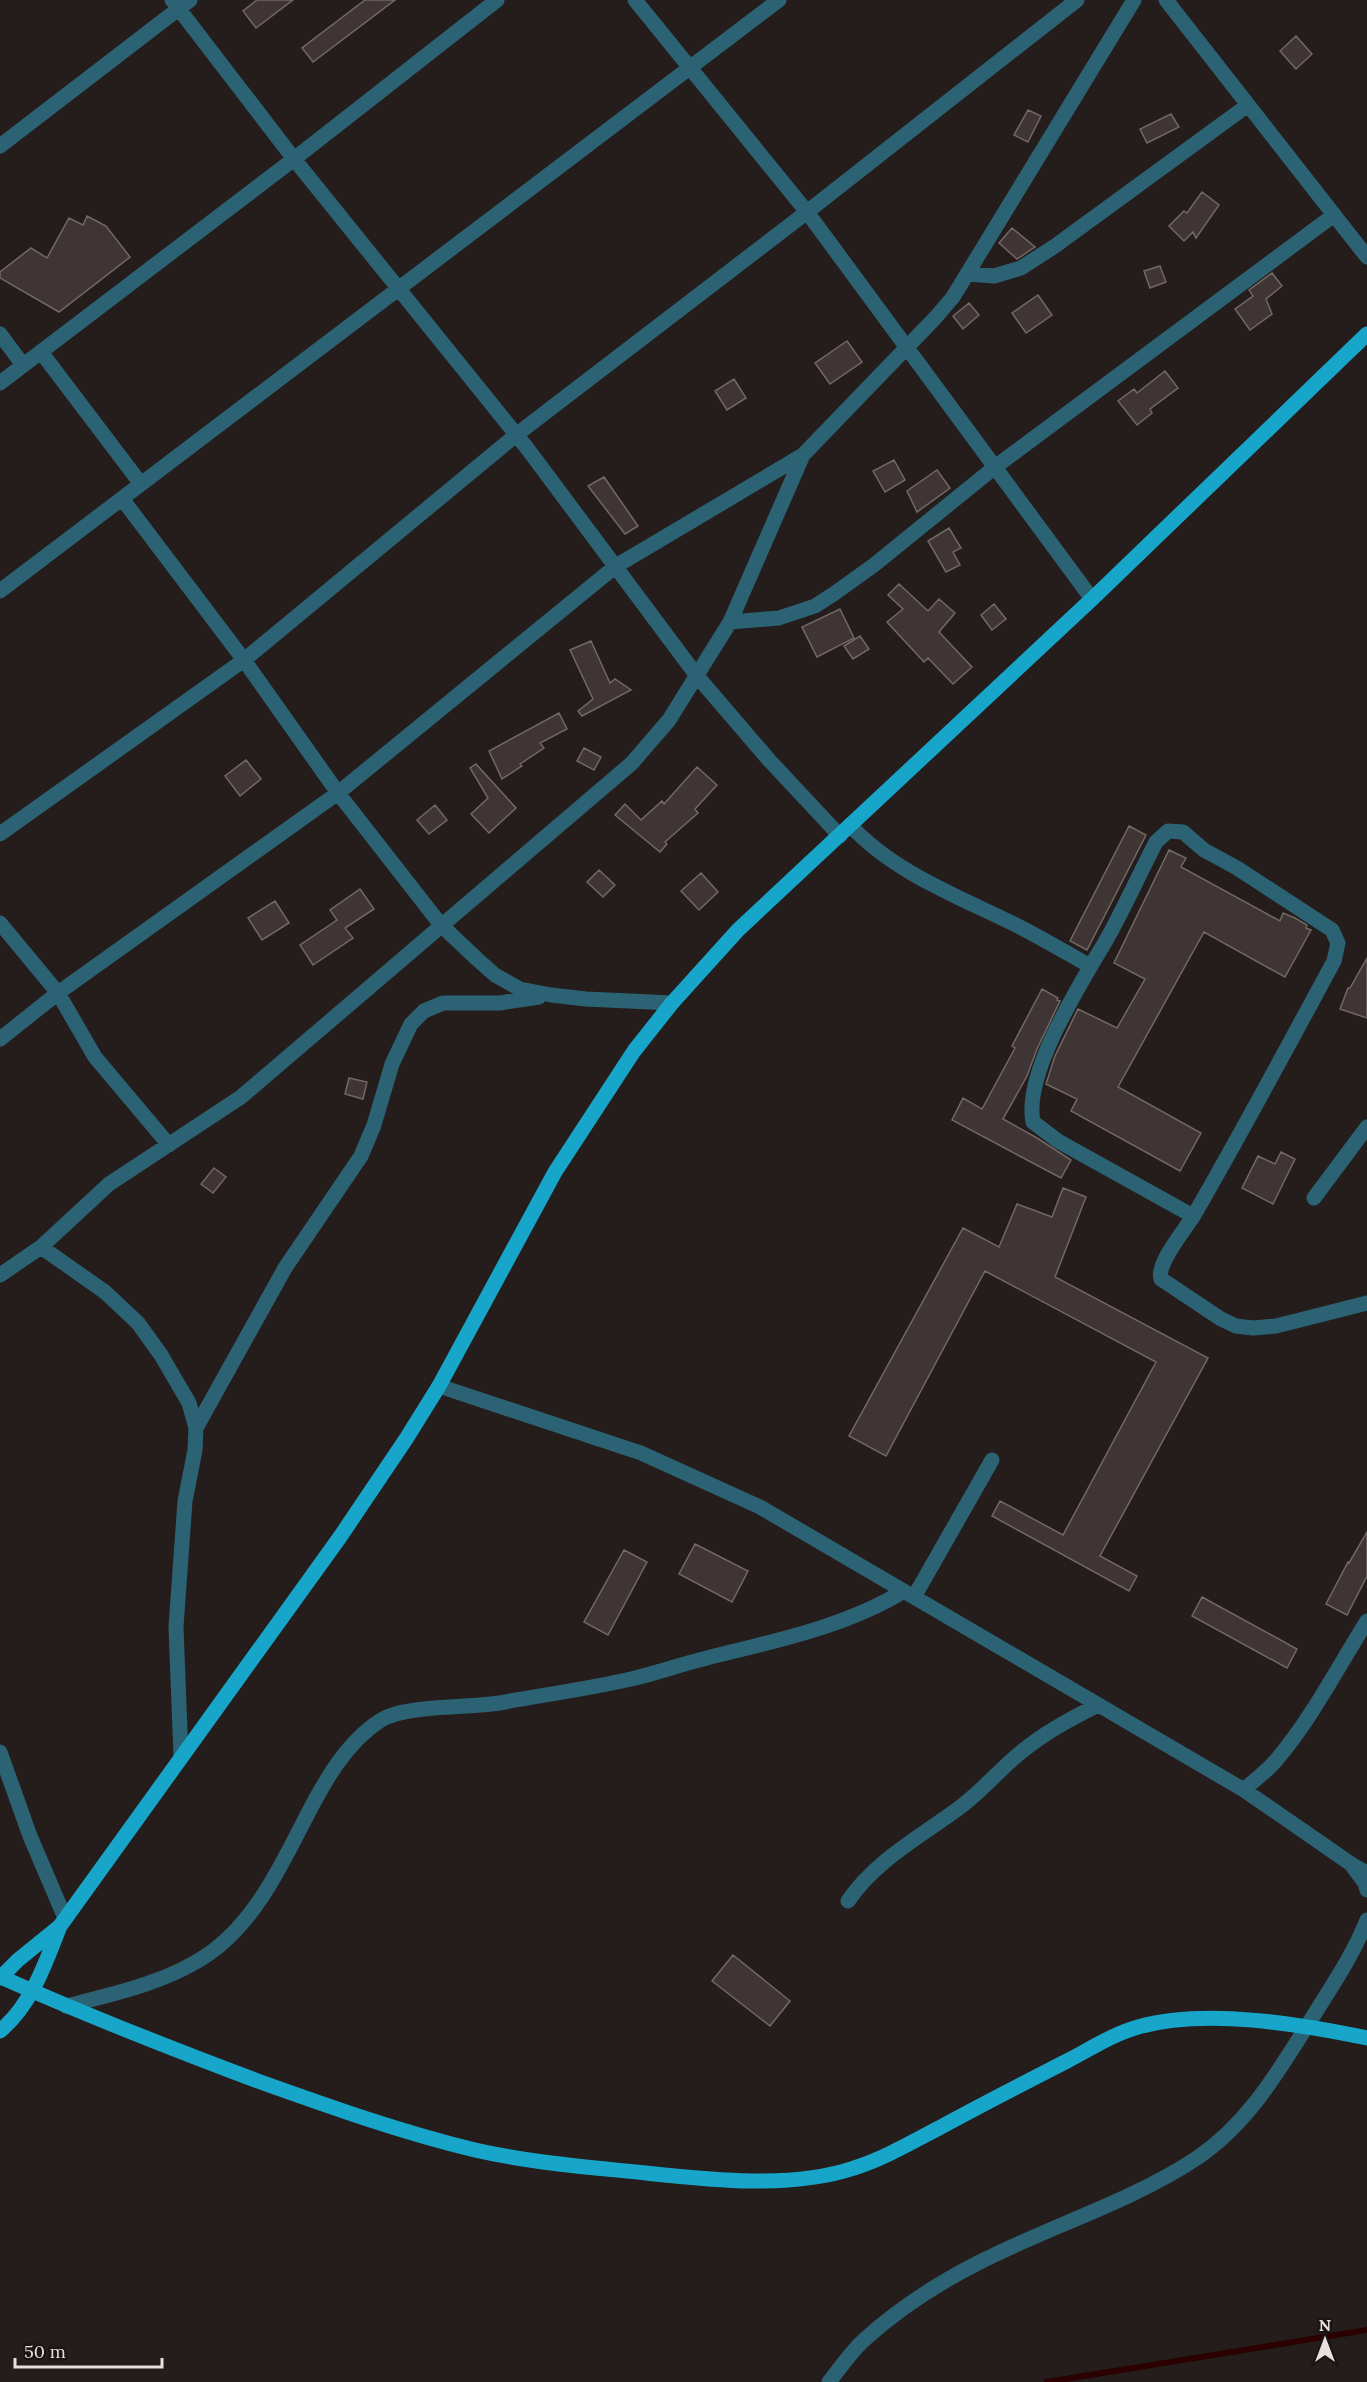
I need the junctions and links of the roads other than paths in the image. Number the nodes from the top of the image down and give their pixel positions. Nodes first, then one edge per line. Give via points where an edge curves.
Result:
1 (497, 0) edge
2 (635, 0) edge
3 (779, 0) edge
4 (1077, 0) edge
5 (1134, 0) edge
6 (1166, 0) edge
7 (180, 3) edge
8 (690, 67) junction
9 (1248, 105) junction
10 (0, 146) edge
11 (294, 159) junction
12 (807, 212) junction
13 (1334, 215) junction
14 (1367, 257) edge
15 (968, 274) junction
16 (400, 290) junction
17 (0, 334) edge
18 (1364, 339) edge
19 (907, 348) junction
20 (41, 352) junction
21 (23, 365) junction
22 (0, 383) edge
23 (516, 435) junction
24 (803, 455) junction
25 (995, 466) junction
26 (141, 484) junction
27 (123, 500) junction
28 (616, 566) junction
29 (0, 591) edge
30 (1092, 599) junction
31 (730, 622) junction
32 (244, 660) junction
33 (697, 676) junction
34 (338, 793) junction
35 (845, 830) junction
36 (0, 834) edge
37 (0, 923) edge
38 (441, 925) junction
39 (1090, 966) junction
40 (58, 993) junction
41 (551, 995) junction
42 (672, 1003) junction
43 (0, 1039) edge
44 (1367, 1127) edge
45 (169, 1145) junction
46 (1314, 1198) dead end
47 (1193, 1216) junction
48 (41, 1247) junction
49 (0, 1275) edge
50 (1367, 1303) edge
51 (439, 1386) junction
52 (196, 1428) junction
53 (992, 1460) dead end
54 (909, 1594) junction
55 (1367, 1621) edge
56 (1098, 1705) junction
57 (0, 1752) edge
58 (181, 1757) junction
59 (1244, 1790) junction
60 (1351, 1864) junction
61 (1367, 1873) edge
62 (1367, 1890) edge
63 (848, 1901) dead end
64 (1367, 1920) edge
65 (63, 1922) junction
66 (1, 1977) edge
67 (32, 1991) junction
68 (66, 2006) junction
69 (3, 2025) edge
70 (1306, 2028) junction
71 (1367, 2038) edge
72 (829, 2382) edge

1 - 11 street
2 - 8 street
3 - 8 street
4 - 12 street
5 - 15 street
6 - 9 street
7 - 10 street
7 - 11 street
8 - 12 street
8 - 16 street
9 - 13 street
9 - 15 street via 1021,268 994,276
11 - 16 street
11 - 20 street
12 - 19 street
12 - 23 street
13 - 14 street
13 - 25 street
15 - 19 street via 953,297
16 - 23 street
16 - 26 street
17 - 21 street
18 - 30 main road
19 - 24 street
19 - 25 street
20 - 21 street
20 - 26 street
21 - 22 street
23 - 28 street
23 - 32 street
24 - 28 street
24 - 31 street
25 - 30 street
25 - 31 street via 874,565 814,606 780,618
26 - 27 street
27 - 29 street
27 - 32 street
28 - 33 street
28 - 34 street
30 - 35 main road
31 - 33 street
32 - 34 street
32 - 36 street
33 - 35 street via 769,760
33 - 38 street via 669,720 632,763
34 - 38 street
34 - 40 street
35 - 39 street via 882,855
35 - 42 main road via 738,930
37 - 40 street
38 - 41 street via 495,975 520,989
38 - 45 street via 241,1096
39 - 47 street via 1040,1066 1032,1103 1033,1122 1058,1141
39 - 47 street via 1155,842 1168,831 1182,832 1336,935 1334,962
40 - 43 street
40 - 45 street via 95,1057
41 - 42 street
41 - 52 street via 500,1003 443,1003 424,1011 411,1024 392,1064 361,1156 285,1268
42 - 51 main road via 634,1051 555,1172
44 - 46 street
45 - 48 street via 109,1184
47 - 50 street via 1161,1265 1159,1275 1221,1319 1244,1327 1264,1328
48 - 49 street
48 - 52 street via 105,1292 138,1323 182,1387
51 - 54 street via 641,1453 710,1483 769,1511
51 - 58 main road via 339,1537
52 - 58 street via 185,1501 176,1627
53 - 54 street
54 - 56 street
54 - 68 street via 831,1624 631,1679 493,1704 384,1718 342,1757 258,1902 225,1941 209,1954 164,1977
55 - 59 street via 1304,1724 1277,1759
56 - 59 street
56 - 63 street via 1059,1725 1020,1753 961,1806 876,1867
57 - 65 street
58 - 65 main road
59 - 60 street
60 - 61 street
60 - 62 street
64 - 70 street via 1352,1954
65 - 66 main road
65 - 67 main road
66 - 67 main road
67 - 68 main road
67 - 69 main road via 24,2006
68 - 70 main road via 315,2102 391,2128 476,2150 601,2169 756,2180 827,2175 855,2168 1136,2028 1203,2018
70 - 71 main road
70 - 72 street via 1248,2114 1199,2156 1162,2180 976,2264 937,2287 863,2341

